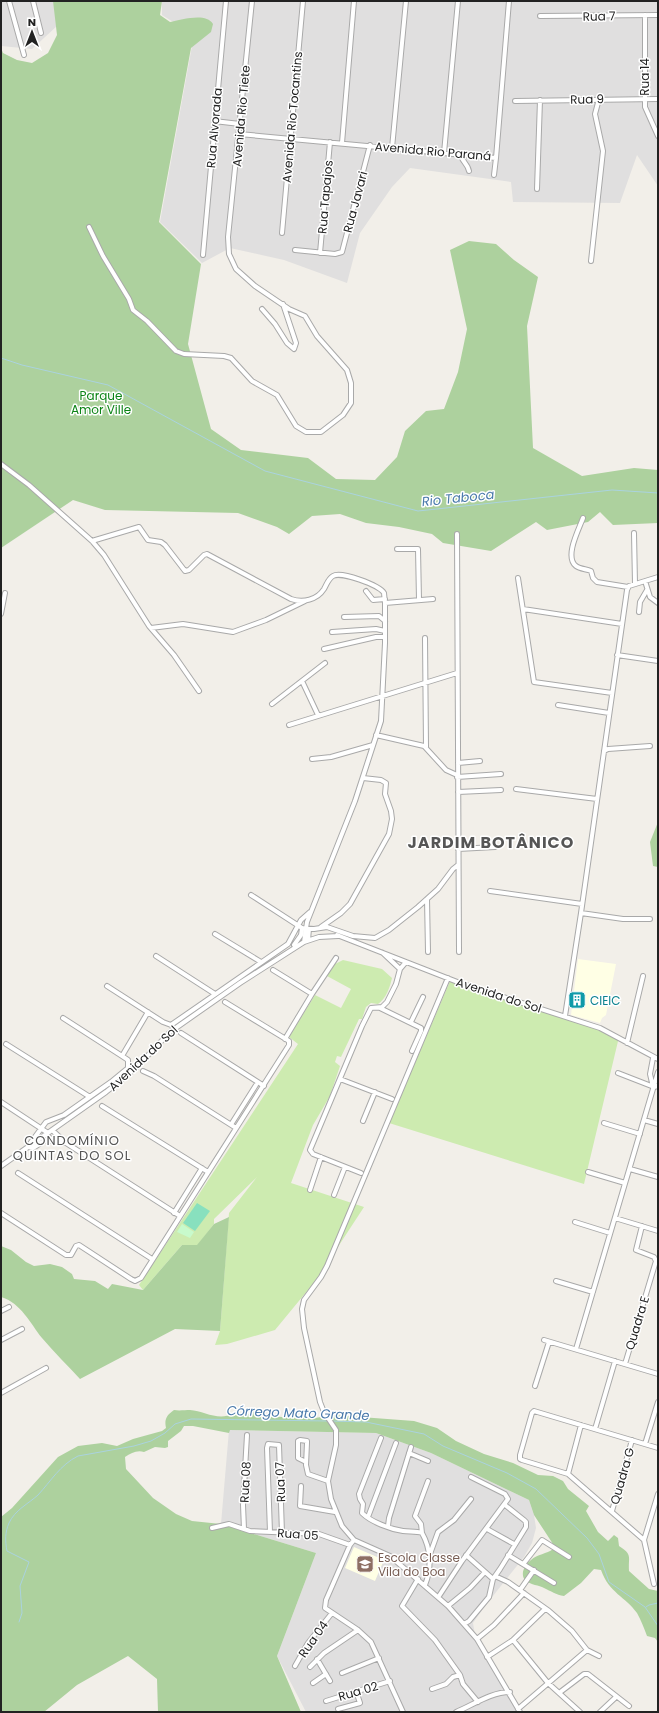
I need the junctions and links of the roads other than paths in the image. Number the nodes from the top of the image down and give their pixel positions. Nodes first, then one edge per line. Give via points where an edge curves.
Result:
1 (9, 1) edge
2 (33, 1) edge
3 (226, 1) edge
4 (252, 1) edge
5 (303, 1) edge
6 (354, 1) edge
7 (406, 1) edge
8 (458, 1) edge
9 (509, 1) edge
10 (645, 15) junction
11 (658, 15) edge
12 (540, 16) dead end
13 (41, 33) dead end
14 (24, 55) dead end
15 (599, 99) junction
16 (644, 99) junction
17 (658, 99) edge
18 (515, 100) dead end
19 (540, 100) junction
20 (214, 121) junction
21 (240, 124) junction
22 (239, 134) junction
23 (658, 136) edge
24 (290, 138) junction
25 (330, 142) junction
26 (342, 143) junction
27 (370, 146) junction
28 (392, 148) junction
29 (444, 153) junction
30 (461, 154) junction
31 (496, 158) junction
32 (469, 171) dead end
33 (494, 175) dead end
34 (537, 189) dead end
35 (89, 227) dead end
36 (282, 233) dead end
37 (294, 250) dead end
38 (320, 253) junction
39 (203, 255) dead end
40 (591, 261) dead end
41 (283, 304) junction
42 (262, 309) dead end
43 (1, 464) edge
44 (583, 518) dead end
45 (457, 534) dead end
46 (634, 534) dead end
47 (92, 541) junction
48 (397, 549) dead end
49 (658, 577) edge
50 (518, 578) dead end
51 (644, 581) junction
52 (635, 584) junction
53 (628, 587) junction
54 (647, 590) junction
55 (366, 591) dead end
56 (5, 593) dead end
57 (433, 599) dead end
58 (385, 600) junction
59 (419, 600) junction
60 (306, 601) junction
61 (658, 603) edge
62 (523, 609) junction
63 (639, 612) dead end
64 (1, 614) edge
65 (344, 617) dead end
66 (385, 621) junction
67 (622, 624) junction
68 (152, 628) junction
69 (385, 631) junction
70 (332, 632) dead end
71 (385, 637) junction
72 (425, 638) dead end
73 (324, 649) dead end
74 (617, 655) junction
75 (658, 661) edge
76 (325, 663) dead end
77 (457, 673) junction
78 (302, 681) junction
79 (426, 682) junction
80 (199, 691) dead end
81 (612, 693) junction
82 (383, 696) junction
83 (272, 704) dead end
84 (558, 705) dead end
85 (609, 713) junction
86 (318, 715) junction
87 (289, 725) dead end
88 (376, 736) junction
89 (373, 745) junction
90 (650, 746) dead end
91 (426, 747) junction
92 (604, 751) junction
93 (312, 759) dead end
94 (480, 761) dead end
95 (458, 763) junction
96 (501, 774) dead end
97 (457, 776) junction
98 (363, 778) junction
99 (516, 789) dead end
100 (501, 790) dead end
101 (458, 792) junction
102 (597, 800) junction
103 (495, 847) dead end
104 (458, 849) junction
105 (458, 865) junction
106 (490, 891) dead end
107 (251, 895) dead end
108 (427, 899) junction
109 (582, 904) junction
110 (312, 911) junction
111 (581, 913) junction
112 (302, 919) junction
113 (650, 920) dead end
114 (307, 922) junction
115 (321, 927) junction
116 (304, 928) junction
117 (301, 933) junction
118 (215, 934) dead end
119 (306, 939) junction
120 (294, 944) junction
121 (382, 952) junction
122 (428, 952) dead end
123 (459, 952) dead end
124 (285, 953) junction
125 (156, 956) dead end
126 (336, 958) dead end
127 (261, 962) junction
128 (406, 962) junction
129 (400, 969) junction
130 (273, 970) dead end
131 (643, 976) dead end
132 (448, 978) junction
133 (107, 986) dead end
134 (215, 994) junction
135 (312, 994) junction
136 (423, 996) dead end
137 (225, 1002) dead end
138 (379, 1008) junction
139 (148, 1012) junction
140 (565, 1016) junction
141 (63, 1018) dead end
142 (411, 1022) junction
143 (181, 1033) dead end
144 (285, 1039) junction
145 (627, 1042) junction
146 (6, 1044) dead end
147 (412, 1052) dead end
148 (122, 1056) junction
149 (656, 1058) edge
150 (143, 1071) dead end
151 (658, 1072) edge
152 (618, 1073) dead end
153 (340, 1079) junction
154 (256, 1085) dead end
155 (264, 1086) junction
156 (655, 1087) edge
157 (374, 1092) junction
158 (90, 1097) junction
159 (392, 1099) dead end
160 (1, 1102) edge
161 (244, 1104) junction
162 (102, 1106) dead end
163 (250, 1108) junction
164 (644, 1120) junction
165 (363, 1121) dead end
166 (232, 1123) dead end
167 (604, 1123) dead end
168 (658, 1124) edge
169 (41, 1128) junction
170 (236, 1128) junction
171 (640, 1134) junction
172 (50, 1135) junction
173 (65, 1143) junction
174 (28, 1147) junction
175 (321, 1157) junction
176 (1, 1166) edge
177 (345, 1167) junction
178 (202, 1168) junction
179 (630, 1169) junction
180 (208, 1172) junction
181 (588, 1172) dead end
182 (18, 1173) dead end
183 (361, 1173) dead end
184 (658, 1178) edge
185 (625, 1183) junction
186 (191, 1186) junction
187 (197, 1190) junction
188 (310, 1190) dead end
189 (334, 1195) dead end
190 (1, 1213) edge
191 (174, 1213) junction
192 (180, 1216) junction
193 (615, 1218) junction
194 (575, 1222) dead end
195 (642, 1226) junction
196 (658, 1231) edge
197 (610, 1233) junction
198 (152, 1259) junction
199 (556, 1281) dead end
200 (593, 1292) junction
201 (9, 1307) dead end
202 (1, 1311) edge
203 (22, 1329) dead end
204 (1, 1340) edge
205 (544, 1340) dead end
206 (549, 1342) junction
207 (576, 1349) junction
208 (615, 1361) junction
209 (625, 1364) junction
210 (46, 1368) dead end
211 (658, 1374) edge
212 (535, 1386) dead end
213 (1, 1393) edge
214 (658, 1402) edge
215 (581, 1425) junction
216 (595, 1429) junction
217 (247, 1435) dead end
218 (381, 1438) dead end
219 (632, 1440) junction
220 (396, 1443) dead end
221 (645, 1444) junction
222 (411, 1447) dead end
223 (658, 1448) edge
224 (409, 1452) junction
225 (428, 1461) dead end
226 (306, 1462) junction
227 (568, 1474) junction
228 (471, 1477) dead end
229 (328, 1481) junction
230 (428, 1481) dead end
231 (301, 1486) dead end
232 (658, 1494) edge
233 (471, 1499) dead end
234 (505, 1505) junction
235 (612, 1511) junction
236 (335, 1512) junction
237 (368, 1517) junction
238 (388, 1526) junction
239 (212, 1528) dead end
240 (487, 1528) junction
241 (244, 1529) junction
242 (270, 1532) junction
243 (282, 1533) junction
244 (422, 1533) junction
245 (354, 1540) junction
246 (644, 1540) junction
247 (514, 1544) junction
248 (350, 1545) junction
249 (430, 1554) junction
250 (466, 1555) junction
251 (508, 1555) junction
252 (569, 1557) dead end
253 (524, 1563) junction
254 (534, 1570) junction
255 (485, 1572) junction
256 (494, 1577) junction
257 (418, 1579) junction
258 (554, 1583) dead end
259 (654, 1584) dead end
260 (425, 1585) junction
261 (520, 1590) junction
262 (524, 1593) junction
263 (439, 1596) junction
264 (448, 1606) junction
265 (545, 1610) junction
266 (332, 1613) junction
267 (464, 1624) junction
268 (358, 1630) junction
269 (477, 1639) junction
270 (513, 1640) junction
271 (587, 1650) junction
272 (599, 1656) dead end
273 (487, 1657) junction
274 (379, 1658) junction
275 (317, 1659) junction
276 (295, 1666) dead end
277 (310, 1667) dead end
278 (342, 1673) dead end
279 (326, 1674) junction
280 (460, 1674) junction
281 (330, 1681) dead end
282 (390, 1682) junction
283 (313, 1683) dead end
284 (548, 1683) junction
285 (432, 1689) dead end
286 (356, 1691) junction
287 (510, 1692) junction
288 (560, 1693) junction
289 (616, 1697) junction
290 (326, 1701) dead end
291 (478, 1702) junction
292 (629, 1706) dead end
293 (338, 1709) dead end
294 (519, 1710) edge
295 (403, 1712) edge
296 (456, 1712) edge
297 (580, 1712) edge
298 (602, 1712) edge

1 - 14 street
2 - 13 street
3 - 20 street, Rua Alvorada
4 - 21 street, Avenida Rio Tiete
5 - 24 street, Avenida Rio Tocantins
6 - 26 street
7 - 28 street
8 - 29 street
9 - 31 street, Avenida Rio Paraná
10 - 11 street, Rua 7
10 - 12 street, Rua 7
10 - 16 street, Rua 14
15 - 16 street, Rua 9
15 - 19 street, Rua 9
15 - 40 street via 595,114 603,151
16 - 17 street, Rua 9
16 - 23 street, Rua 14
18 - 19 street, Rua 9
19 - 34 street
20 - 21 street
20 - 39 street, Rua Alvorada
21 - 22 street, Avenida Rio Tiete
22 - 24 street, Avenida Rio Paraná
22 - 41 street, Avenida Rio Tiete via 229,231 228,248 231,260 236,269 255,286
24 - 25 street, Avenida Rio Paraná
24 - 36 street, Avenida Rio Tocantins
25 - 26 street, Avenida Rio Paraná
25 - 38 street, Rua Tapajos
26 - 27 street, Avenida Rio Paraná
27 - 28 street, Avenida Rio Paraná
27 - 38 street, Rua Javari via 342,251 339,254
28 - 29 street, Avenida Rio Paraná
29 - 30 street, Avenida Rio Paraná
30 - 31 street, Avenida Rio Paraná
30 - 32 street
31 - 33 street
35 - 41 street, Avenida Rio Tiete via 133,310 176,351 231,358 252,381 277,395 296,426 306,432 318,433 343,415 351,403 350,377 347,370 317,336 305,316
37 - 38 street
41 - 42 street via 296,343 294,349 286,343
43 - 47 street via 29,485
44 - 53 street via 572,548 574,564 591,571 597,582
45 - 77 street
46 - 52 street
47 - 60 street via 139,527 148,540 161,542 167,546 185,571 192,568 206,554 291,600
47 - 68 street
48 - 59 street via 418,549
49 - 51 street
50 - 62 street
51 - 52 street
51 - 54 street
52 - 53 street
53 - 67 street
54 - 61 street via 652,600
54 - 63 street via 640,602
55 - 58 street via 373,600
56 - 64 street
57 - 59 street
58 - 59 street
58 - 60 street via 383,591 376,586 340,574 332,576 319,595
58 - 66 street
60 - 68 street via 233,632 183,624
62 - 67 street
62 - 81 street via 534,682
65 - 66 street via 379,616
66 - 69 street
67 - 74 street
68 - 80 street
69 - 70 street via 376,629
69 - 71 street
71 - 73 street
71 - 82 street
72 - 79 street
74 - 75 street
74 - 81 street
76 - 78 street
77 - 79 street
77 - 95 street
78 - 83 street
78 - 86 street
79 - 82 street
79 - 91 street
81 - 85 street
82 - 86 street
82 - 88 street via 381,721
84 - 85 street
85 - 92 street
86 - 87 street
88 - 89 street
88 - 91 street
89 - 93 street via 331,758
89 - 98 street
90 - 92 street
91 - 97 street via 446,770
92 - 102 street
94 - 95 street
95 - 97 street
96 - 97 street
97 - 101 street
98 - 110 street
98 - 115 street via 386,782 385,794 391,811 391,829 350,904
99 - 102 street
100 - 101 street
101 - 104 street
102 - 109 street
103 - 104 street
104 - 105 street
105 - 108 street
105 - 123 street
106 - 109 street
107 - 116 street
108 - 115 street via 375,938 353,936
108 - 122 street
109 - 111 street
110 - 112 street
110 - 114 street
111 - 113 street
111 - 140 street
112 - 114 street
112 - 116 street
114 - 116 street
115 - 116 street
116 - 117 street
116 - 119 street
116 - 127 street via 288,944
117 - 119 street
117 - 120 street
118 - 127 street
119 - 120 street, Avenida do Sol
119 - 121 street, Avenida do Sol via 338,936
119 - 124 street, Avenida do Sol
120 - 124 street, Avenida do Sol
121 - 128 street, Avenida do Sol
121 - 129 street
124 - 172 street, Avenida do Sol via 174,1029 135,1069
125 - 134 street
126 - 135 street
127 - 134 street
128 - 129 street
128 - 132 street, Avenida do Sol
129 - 138 street via 387,1002
130 - 135 street
131 - 145 street
132 - 140 street, Avenida do Sol
132 - 229 street via 327,1266 304,1300 304,1328 320,1402 336,1430
133 - 139 street
134 - 139 street via 171,1025
135 - 144 street
136 - 142 street
137 - 144 street
138 - 142 street
138 - 153 street via 373,1007 368,1013
139 - 148 street
140 - 145 street, Avenida do Sol via 600,1028
141 - 148 street
142 - 147 street via 419,1026 421,1031
143 - 155 street
144 - 155 street via 289,1041 289,1045
145 - 149 street, Avenida do Sol
146 - 158 street
148 - 158 street via 128,1060 128,1068
149 - 156 street via 650,1074
150 - 170 street
151 - 156 street
152 - 156 street
153 - 157 street
153 - 175 street via 310,1150
154 - 161 street
155 - 163 street
156 - 164 street
157 - 159 street
157 - 165 street
158 - 169 street via 64,1116 48,1121
160 - 169 street
161 - 163 street
161 - 166 street
162 - 178 street
163 - 170 street
164 - 168 street
164 - 171 street
167 - 171 street
169 - 172 street
169 - 174 street
170 - 180 street
171 - 179 street
172 - 173 street
172 - 173 street
172 - 174 street
172 - 174 street via 33,1148
173 - 191 street
174 - 176 street
175 - 177 street
175 - 188 street
177 - 183 street
177 - 189 street
178 - 180 street
178 - 186 street
179 - 184 street
179 - 185 street
180 - 187 street
181 - 185 street
182 - 198 street
185 - 193 street
186 - 187 street
186 - 191 street
187 - 192 street
190 - 198 street via 69,1255 78,1245 131,1280 141,1278
191 - 192 street
192 - 198 street
193 - 195 street
193 - 197 street
194 - 197 street
195 - 196 street
195 - 209 street, Quadra E via 636,1250 654,1257 656,1261
197 - 200 street
199 - 200 street
200 - 207 street
201 - 202 street
203 - 204 street
205 - 206 street
206 - 207 street
206 - 212 street
207 - 208 street
208 - 209 street
208 - 216 street
209 - 211 street
210 - 213 street
214 - 221 street
215 - 216 street
215 - 227 street
215 - 227 street via 534,1411 520,1455 522,1460
216 - 219 street
217 - 241 street, Rua 08
218 - 237 street via 359,1494 364,1505 362,1513
219 - 221 street
219 - 235 street, Quadra G
220 - 237 street
221 - 223 street
222 - 224 street
224 - 225 street
224 - 238 street
226 - 226 street via 298,1458 299,1440 307,1442
226 - 229 street via 308,1474
227 - 235 street
228 - 234 street via 505,1494 508,1499
229 - 236 street
230 - 244 street via 415,1516 421,1524
231 - 236 street via 300,1506
232 - 246 street
233 - 249 street via 454,1520 438,1532
234 - 240 street
234 - 247 street via 526,1524
235 - 246 street
236 - 245 street via 342,1526
237 - 238 street
238 - 244 street via 402,1531
239 - 241 street, Rua 05 via 226,1524
240 - 247 street
240 - 250 street
241 - 242 street, Rua 05
242 - 243 street, Rua 05
242 - 243 street, Rua 07 via 267,1444 274,1443 279,1445
243 - 248 street, Rua 05 via 319,1534
244 - 249 street
245 - 248 street
245 - 257 street via 390,1556
246 - 259 street
247 - 251 street
248 - 266 street via 324,1604
249 - 260 street via 430,1570
250 - 255 street
250 - 263 street
251 - 253 street
251 - 256 street
252 - 253 street via 542,1540
253 - 254 street
254 - 258 street
254 - 261 street
255 - 256 street
255 - 264 street
256 - 261 street via 506,1580
256 - 267 street via 489,1597
257 - 260 street
257 - 280 street via 402,1606 434,1640
260 - 263 street
261 - 262 street
262 - 265 street
262 - 269 street
263 - 264 street
264 - 267 street
265 - 270 street
265 - 271 street via 569,1628
266 - 268 street
266 - 276 street, Rua 04 via 308,1643
267 - 269 street
268 - 274 street via 371,1642
268 - 275 street
269 - 273 street
270 - 273 street
270 - 284 street
271 - 272 street
271 - 284 street
273 - 287 street
274 - 278 street
274 - 282 street
275 - 277 street
275 - 279 street
279 - 281 street
279 - 283 street
280 - 285 street via 446,1684
280 - 291 street via 462,1683
282 - 286 street, Rua 02
282 - 295 street
284 - 288 street
284 - 294 street
286 - 290 street, Rua 02
286 - 293 street via 360,1703
287 - 291 street via 499,1693
287 - 294 street
288 - 289 street via 586,1674 591,1675
288 - 297 street
289 - 292 street
289 - 298 street
291 - 296 street

